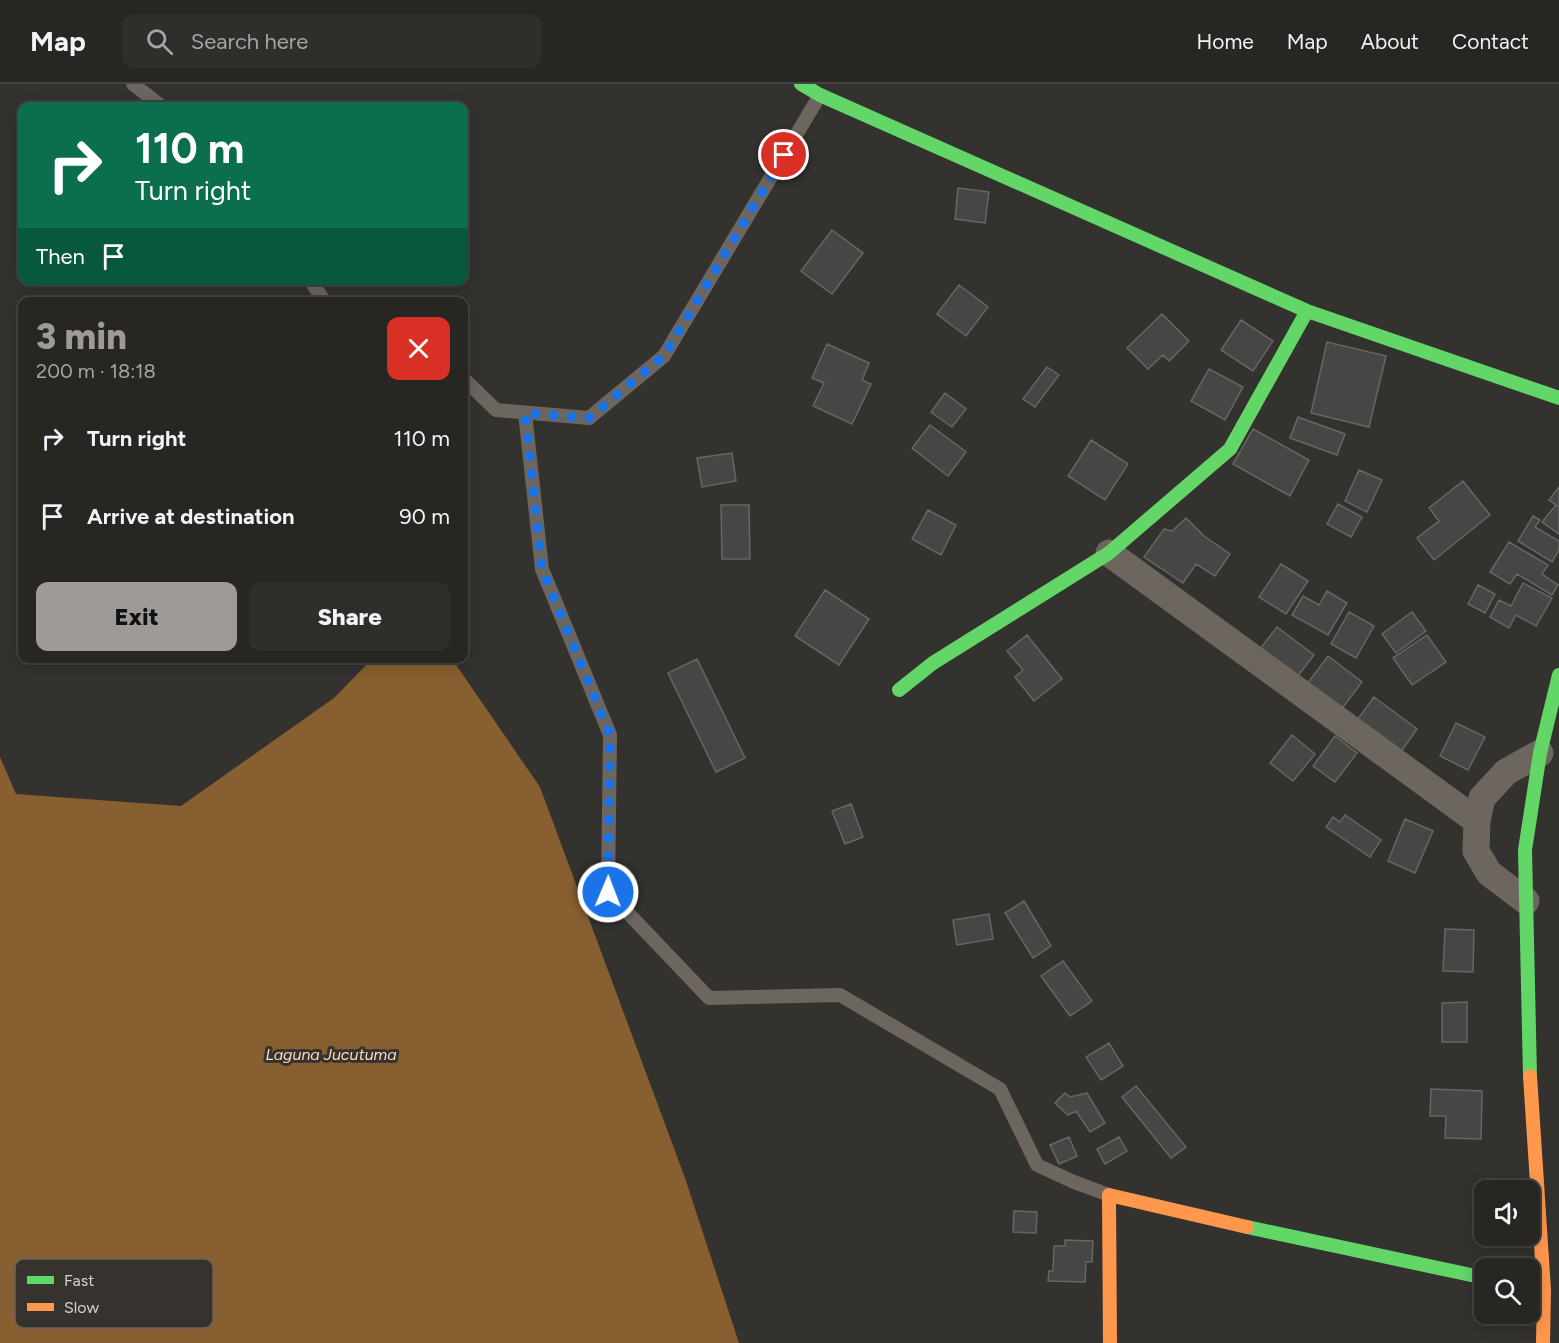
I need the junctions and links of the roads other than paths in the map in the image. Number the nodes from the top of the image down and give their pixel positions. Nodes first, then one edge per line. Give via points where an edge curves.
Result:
1 (133, 84) edge
2 (801, 84) edge
3 (820, 95) junction
4 (155, 102) edge
5 (1307, 311) junction
6 (468, 383) edge
7 (1559, 398) edge
8 (525, 413) junction
9 (1109, 553) junction
10 (1559, 675) edge
11 (899, 690) dead end
12 (1540, 753) junction
13 (1477, 821) junction
14 (1526, 901) junction
15 (1109, 1195) junction
16 (1474, 1276) edge
17 (1544, 1290) edge
18 (1110, 1343) edge
19 (1543, 1343) edge

1 - 4 lane
2 - 3 street
3 - 5 street
3 - 8 lane via 664,356 589,418
5 - 7 street
5 - 9 street via 1230,449
6 - 8 lane via 496,410
8 - 15 lane via 542,569 610,735 608,892 709,998 840,995 1000,1089 1037,1165
9 - 11 street via 933,663
9 - 13 street
10 - 12 street
12 - 13 street via 1506,772 1482,798
12 - 14 street via 1525,850
13 - 14 street via 1476,851 1489,873
14 - 17 street via 1530,1075
15 - 16 street
15 - 18 street
17 - 19 street

